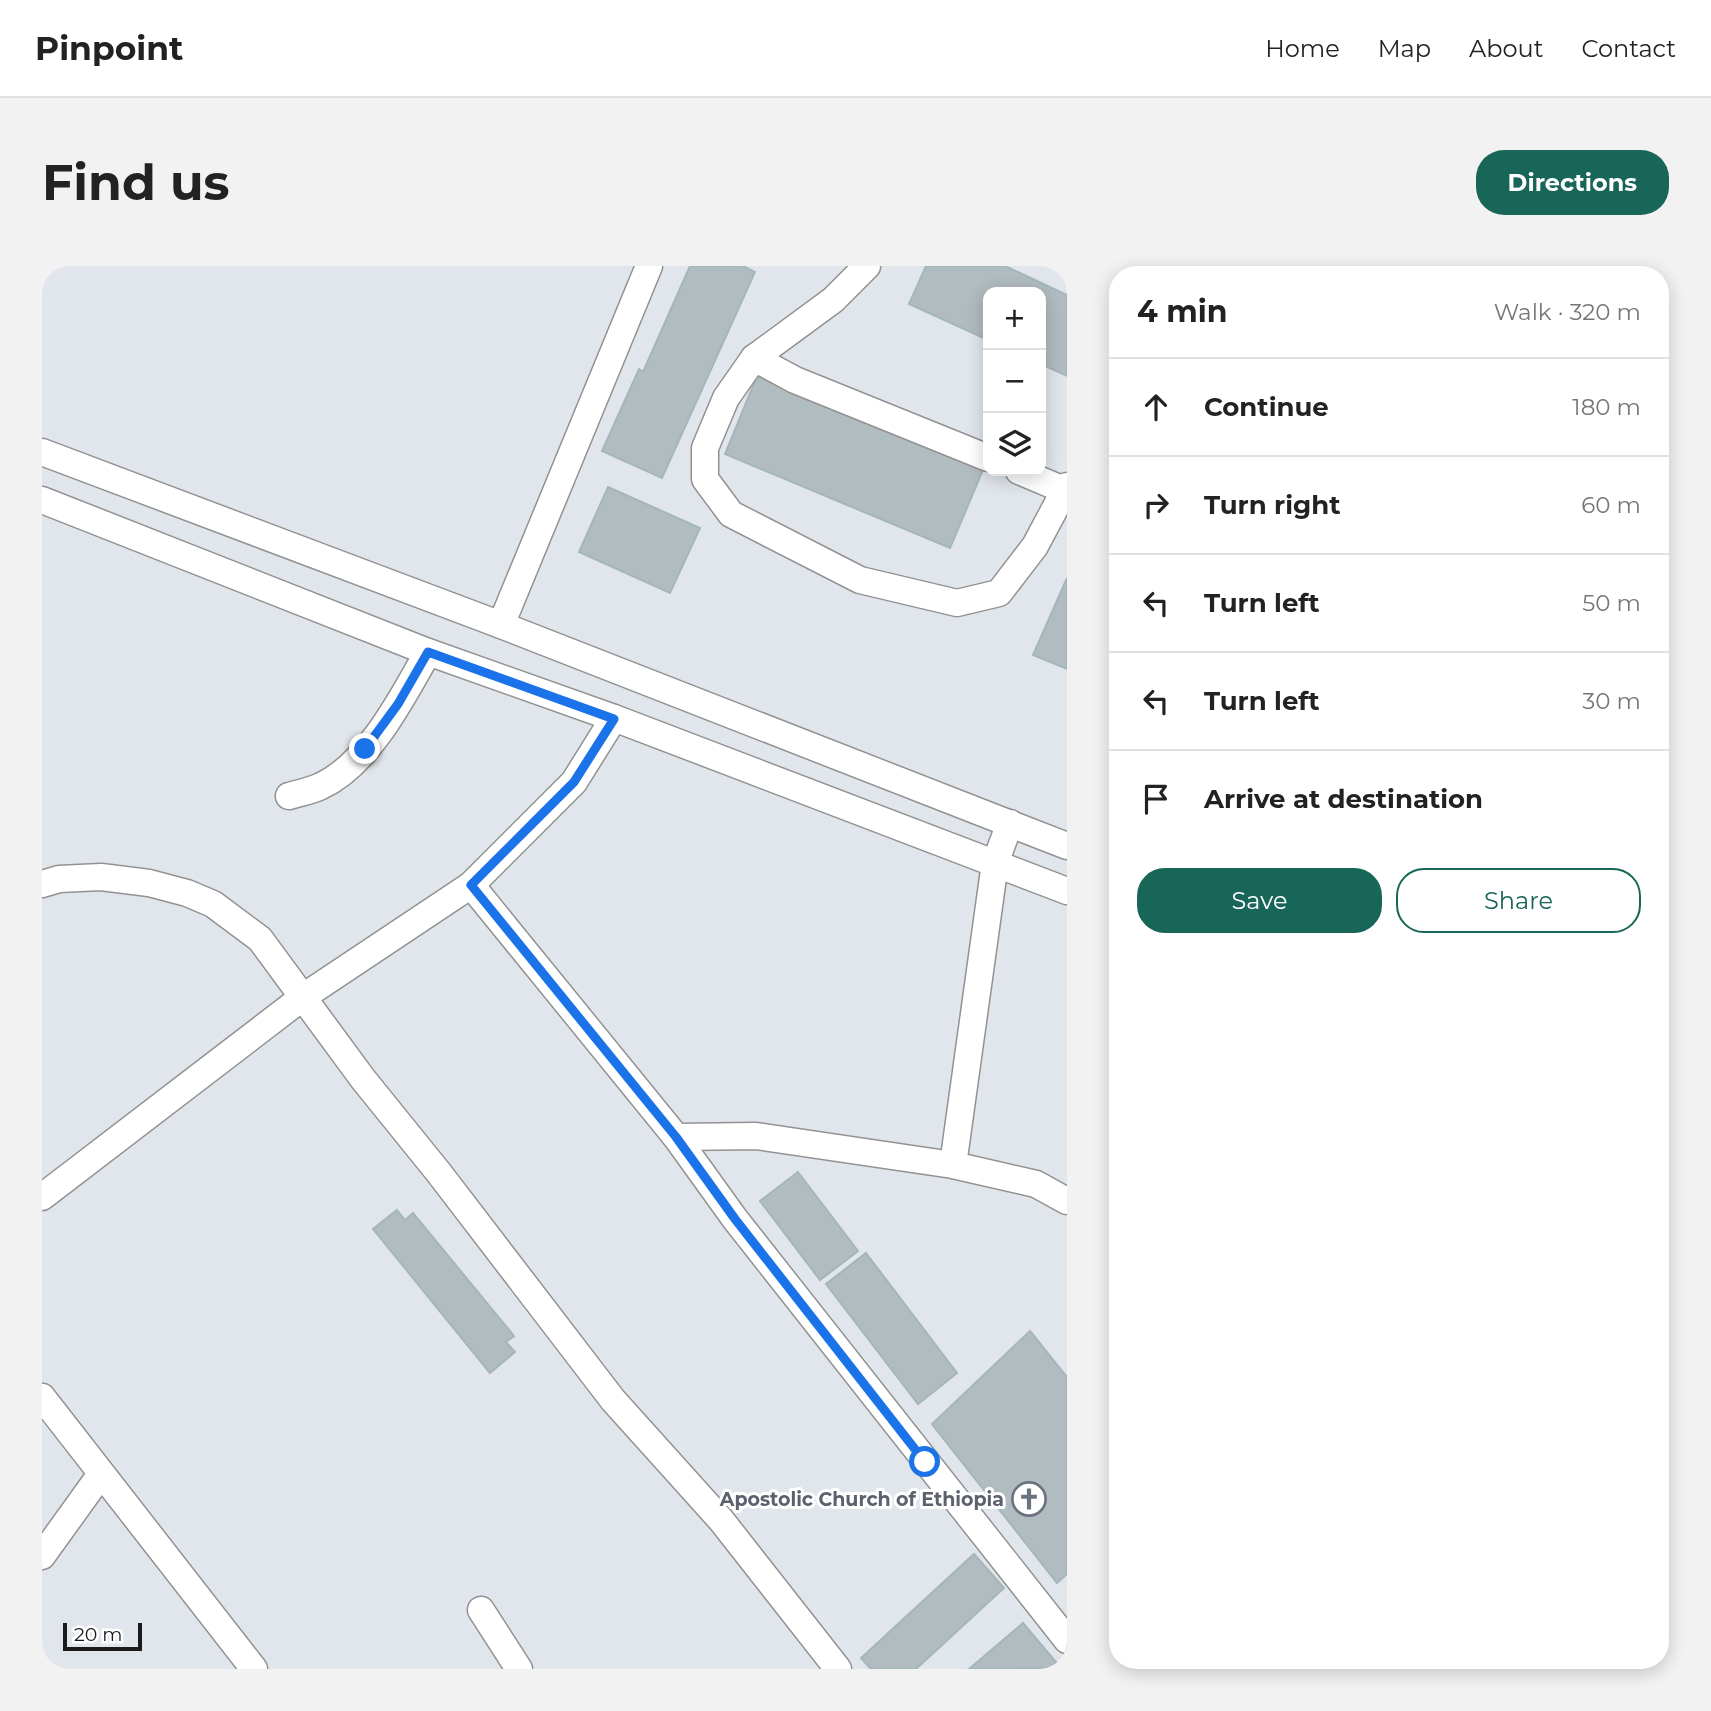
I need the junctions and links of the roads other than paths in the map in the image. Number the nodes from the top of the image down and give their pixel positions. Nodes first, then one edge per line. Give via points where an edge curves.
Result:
1 (649, 266) edge
2 (867, 266) edge
3 (754, 358) junction
4 (42, 452) edge
5 (983, 455) edge
6 (1033, 476) edge
7 (1066, 488) edge
8 (42, 500) edge
9 (501, 625) junction
10 (428, 652) junction
11 (614, 719) junction
12 (289, 796) dead end
13 (1010, 823) junction
14 (1067, 846) edge
15 (995, 863) junction
16 (42, 884) edge
17 (471, 885) junction
18 (1067, 891) edge
19 (303, 997) junction
20 (676, 1137) junction
21 (953, 1165) junction
22 (42, 1197) edge
23 (1067, 1201) edge
24 (42, 1397) edge
25 (101, 1474) junction
26 (42, 1556) edge
27 (481, 1610) dead end
28 (1067, 1640) edge
29 (254, 1669) edge
30 (519, 1669) edge
31 (838, 1669) edge

1 - 9 street
2 - 3 street via 833,300
3 - 5 street via 815,389
3 - 7 street via 726,398 705,447 705,479 731,514 860,580 957,603 999,593 1035,546
4 - 9 street
6 - 7 street
8 - 10 street
9 - 13 street
10 - 11 street
10 - 12 street via 398,704 341,774 320,787
11 - 15 street
11 - 17 street via 574,782
13 - 14 street
13 - 15 street
15 - 18 street
15 - 21 street
16 - 19 street via 101,877 149,883 214,904 260,939
17 - 19 street
17 - 20 street
19 - 22 street
19 - 31 street via 613,1400 721,1520
20 - 21 street via 756,1136
20 - 28 street via 735,1219
21 - 23 street via 1036,1184
24 - 25 street
25 - 26 street
25 - 29 street
27 - 30 street

